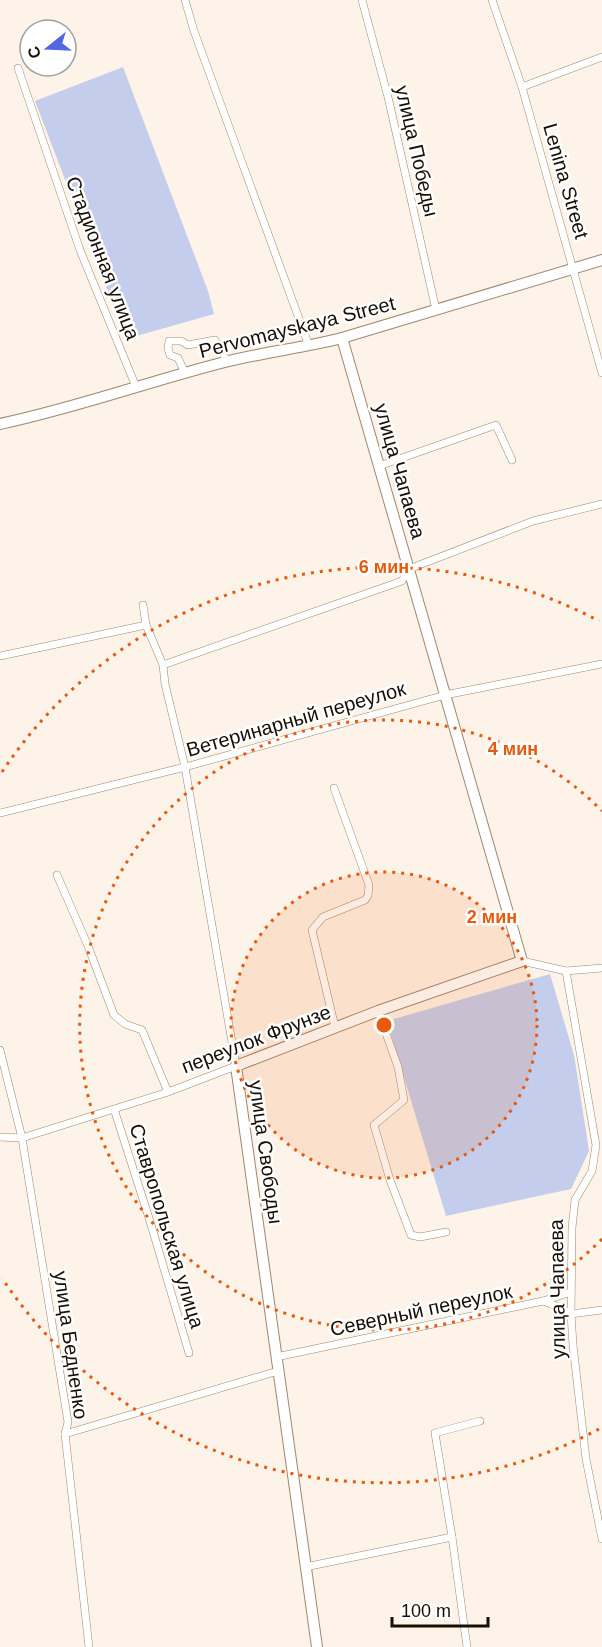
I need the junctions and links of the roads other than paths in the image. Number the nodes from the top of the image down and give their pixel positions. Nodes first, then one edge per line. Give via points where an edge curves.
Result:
1 (185, 0) edge
2 (362, 0) edge
3 (492, 0) edge
4 (602, 57) edge
5 (21, 78) edge
6 (522, 87) junction
7 (602, 260) edge
8 (573, 269) junction
9 (436, 310) junction
10 (342, 338) junction
11 (309, 346) junction
12 (227, 361) junction
13 (185, 373) junction
14 (602, 373) edge
15 (136, 387) junction
16 (0, 424) edge
17 (512, 460) dead end
18 (379, 466) junction
19 (602, 504) edge
20 (409, 569) junction
21 (143, 605) dead end
22 (146, 625) junction
23 (0, 656) edge
24 (163, 664) junction
25 (602, 664) edge
26 (446, 694) junction
27 (185, 767) junction
28 (334, 788) dead end
29 (0, 813) edge
30 (57, 875) dead end
31 (522, 961) junction
32 (602, 968) edge
33 (566, 971) junction
34 (378, 1011) junction
35 (335, 1027) junction
36 (0, 1050) edge
37 (236, 1066) junction
38 (168, 1092) junction
39 (114, 1109) junction
40 (0, 1137) edge
41 (22, 1138) junction
42 (446, 1232) dead end
43 (571, 1292) junction
44 (543, 1301) junction
45 (602, 1310) edge
46 (571, 1314) junction
47 (189, 1353) dead end
48 (276, 1357) junction
49 (278, 1371) junction
50 (480, 1421) dead end
51 (64, 1434) junction
52 (452, 1537) junction
53 (602, 1539) edge
54 (304, 1567) junction
55 (89, 1647) edge
56 (317, 1647) edge
57 (467, 1647) edge

1 - 11 street
2 - 9 street, улица Победы
3 - 6 street, Lenina Street
4 - 6 street
5 - 15 street, Стадионная улица via 80,250
6 - 8 street, Lenina Street
7 - 8 main road, Pervomayskaya Street
8 - 9 main road, Pervomayskaya Street
8 - 14 street, Lenina Street
9 - 10 main road, Pervomayskaya Street
10 - 11 main road, Pervomayskaya Street
10 - 18 main road, улица Чапаева
11 - 12 main road, Pervomayskaya Street
12 - 13 main road, Pervomayskaya Street
12 - 13 street via 215,340 188,345 169,341 170,355 178,358
13 - 15 main road, Pervomayskaya Street
15 - 16 main road, Pervomayskaya Street
17 - 18 street via 496,425
18 - 20 main road, улица Чапаева
19 - 20 street via 533,520
20 - 24 street via 402,581
20 - 26 main road, улица Чапаева
21 - 22 street
22 - 23 street
22 - 24 street, улица Свободы
24 - 27 street, улица Свободы
25 - 26 street, Ветеринарный переулок
26 - 27 street, Ветеринарный переулок
26 - 31 main road, улица Чапаева
27 - 29 street, Ветеринарный переулок
27 - 37 street, улица Свободы
28 - 35 street via 369,885 365,900 323,917 312,930
30 - 38 street via 114,1015 142,1030
31 - 33 street
31 - 34 main road, переулок Фрунзе
32 - 33 street
33 - 43 street, улица Чапаева via 596,1145 592,1171 575,1200
34 - 35 main road, переулок Фрунзе
34 - 42 street via 398,1067 404,1100 374,1125 387,1169 411,1234 420,1237
35 - 37 main road, переулок Фрунзе
36 - 41 street, улица Бедненко
37 - 38 street, переулок Фрунзе
37 - 48 main road, улица Свободы
38 - 39 street, переулок Фрунзе
39 - 41 street, переулок Фрунзе
39 - 47 street, Ставропольская улица
40 - 41 street, переулок Фрунзе
41 - 51 street, улица Бедненко via 68,1422
43 - 44 street, Северный переулок
43 - 46 street, улица Чапаева
44 - 46 street
44 - 48 street, Северный переулок
45 - 46 street
46 - 53 street, улица Чапаева via 586,1459
48 - 49 main road, улица Свободы
49 - 51 street
49 - 54 main road, улица Свободы
50 - 52 street via 435,1433
51 - 55 street, улица Бедненко
52 - 54 street
52 - 57 street
54 - 56 main road, улица Свободы

